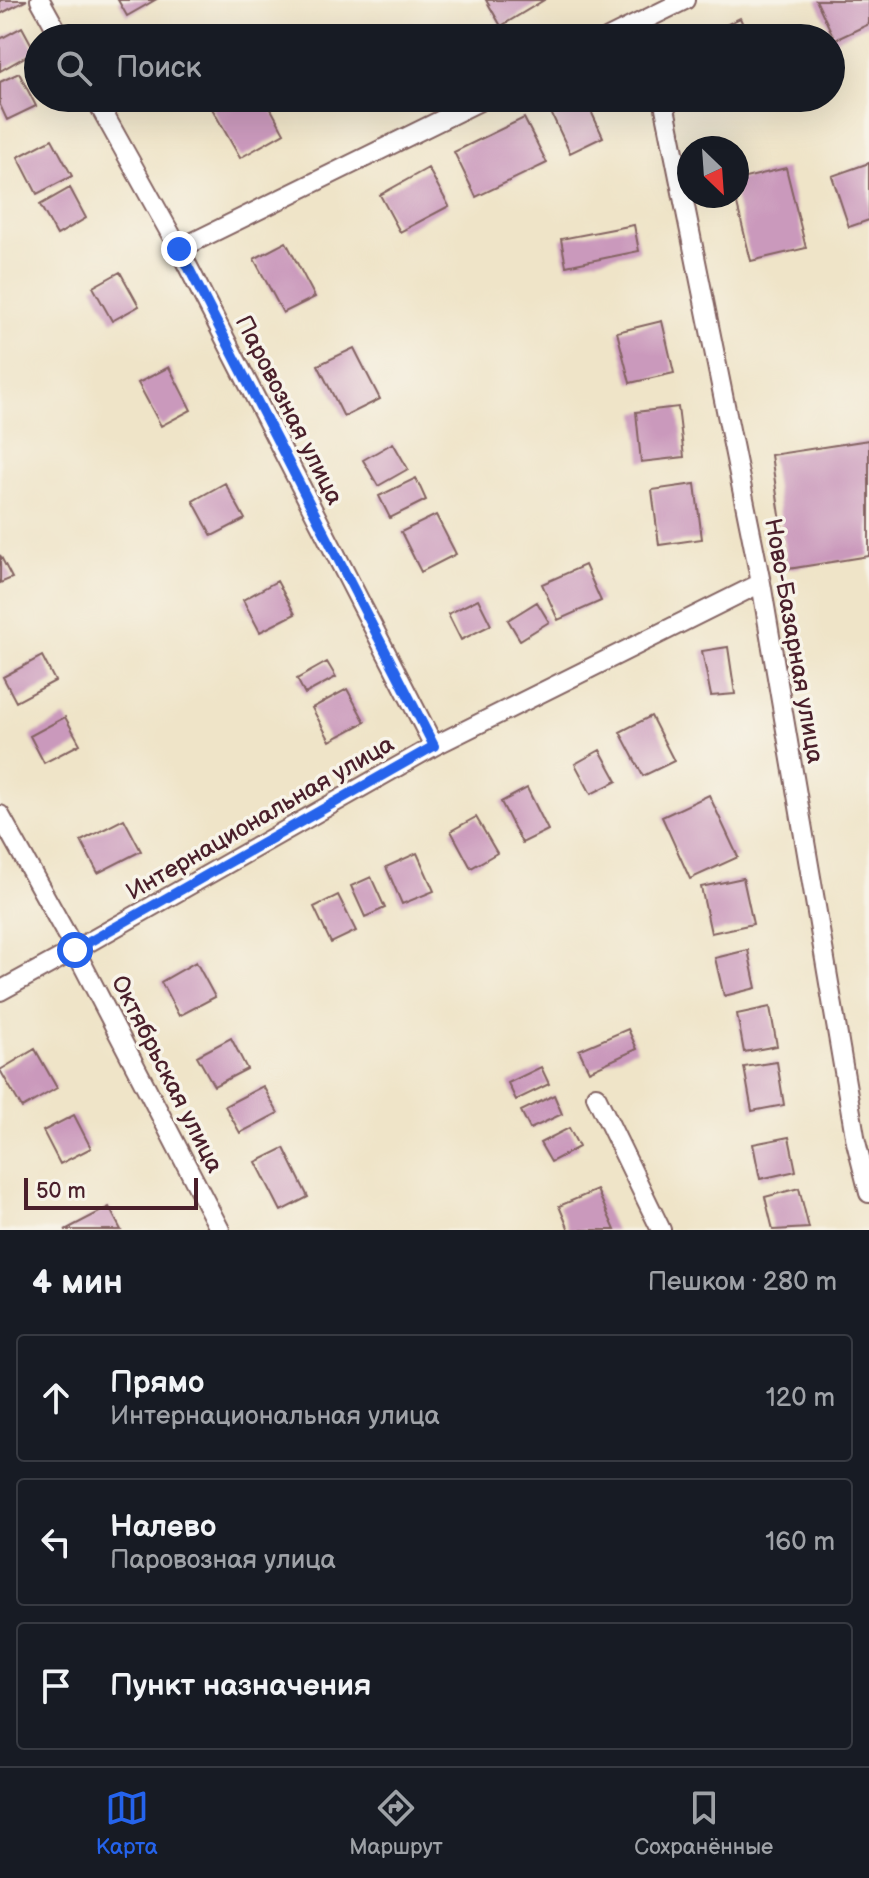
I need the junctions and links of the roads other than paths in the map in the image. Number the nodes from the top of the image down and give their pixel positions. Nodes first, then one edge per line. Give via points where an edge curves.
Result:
1 (40, 0) edge
2 (685, 0) edge
3 (647, 19) junction
4 (53, 24) edge
5 (637, 24) edge
6 (648, 24) edge
7 (103, 112) edge
8 (458, 112) edge
9 (666, 112) edge
10 (179, 249) junction
11 (761, 583) junction
12 (434, 746) junction
13 (0, 815) edge
14 (75, 950) junction
15 (0, 991) edge
16 (596, 1096) dead end
17 (862, 1140) edge
18 (869, 1193) edge
19 (220, 1230) edge
20 (661, 1230) edge

1 - 4 street
2 - 3 street
3 - 5 street
3 - 6 street
7 - 10 street, Паровозная улица
8 - 10 street
9 - 11 street, Ново-Базарная улица
10 - 12 street, Паровозная улица
11 - 12 street, Интернациональная улица
11 - 17 street, Ново-Базарная улица
12 - 14 street, Интернациональная улица
13 - 14 street, Октябрьская улица
14 - 15 street, Интернациональная улица
14 - 19 street, Октябрьская улица
16 - 20 street
17 - 18 street, Ново-Базарная улица

